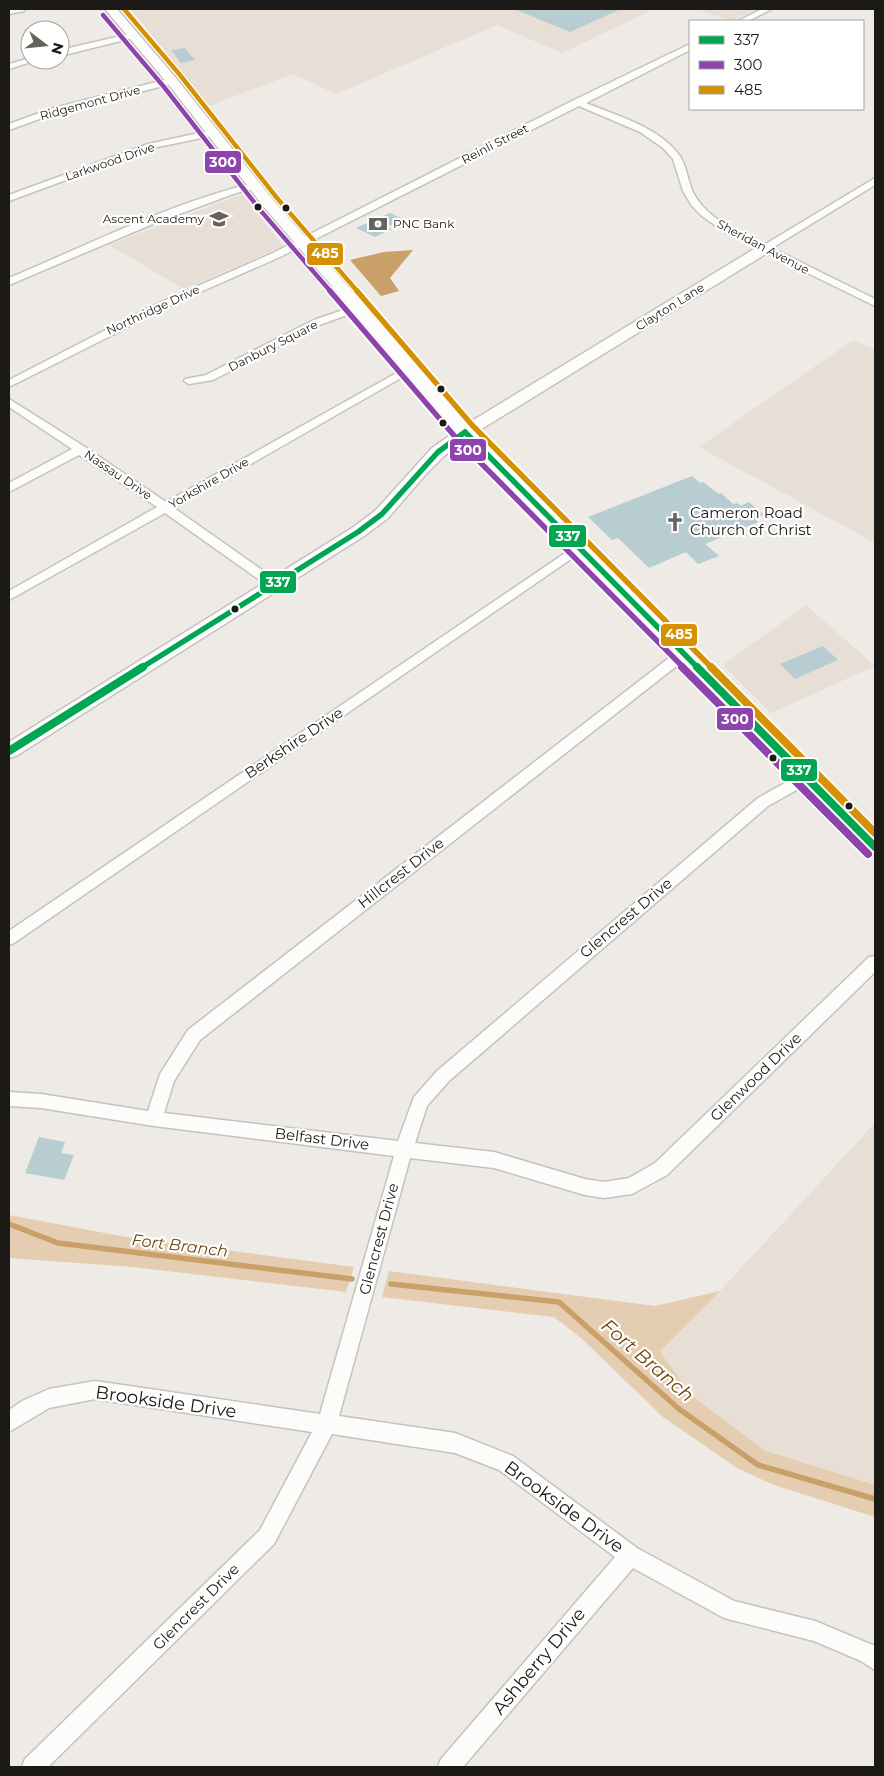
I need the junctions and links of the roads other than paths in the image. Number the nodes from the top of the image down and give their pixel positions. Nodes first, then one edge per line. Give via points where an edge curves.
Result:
1 (21, 9) edge
2 (111, 9) edge
3 (768, 9) edge
4 (9, 12) edge
5 (744, 20) edge
6 (134, 35) junction
7 (689, 47) edge
8 (70, 51) edge
9 (172, 81) junction
10 (577, 102) junction
11 (9, 127) edge
12 (213, 133) junction
13 (875, 181) edge
14 (254, 186) junction
15 (9, 198) edge
16 (300, 242) junction
17 (764, 249) junction
18 (9, 282) edge
19 (875, 303) edge
20 (356, 308) junction
21 (409, 369) junction
22 (189, 381) dead end
23 (9, 384) edge
24 (9, 402) edge
25 (465, 432) junction
26 (81, 450) junction
27 (9, 488) edge
28 (166, 507) junction
29 (580, 547) junction
30 (275, 585) junction
31 (9, 596) edge
32 (684, 654) junction
33 (9, 751) edge
34 (806, 778) junction
35 (875, 847) edge
36 (9, 939) edge
37 (875, 962) edge
38 (9, 1099) edge
39 (154, 1120) junction
40 (404, 1149) junction
41 (632, 1186) joint
42 (9, 1422) edge
43 (327, 1424) junction
44 (630, 1555) junction
45 (875, 1660) edge
46 (33, 1767) edge
47 (449, 1767) edge

1 - 4 street
2 - 6 main road
3 - 5 street
6 - 8 street
6 - 9 main road
7 - 10 street, Reinli Street
9 - 11 street, Ridgemont Drive via 53,111
9 - 12 main road
10 - 16 street, Reinli Street
10 - 17 street, Sheridan Avenue via 636,128 664,145 680,163 694,202 707,216
12 - 14 main road
12 - 15 street, Larkwood Drive via 152,146
13 - 17 street, Clayton Lane
14 - 16 main road
14 - 18 street via 152,221
16 - 20 main road
16 - 23 street, Northridge Drive via 118,326
17 - 19 street, Sheridan Avenue
17 - 25 main road, Clayton Lane
20 - 21 main road
20 - 22 street, Danbury Square via 318,322 209,378
21 - 25 main road
21 - 28 street, Yorkshire Drive
24 - 26 street, Nassau Drive
25 - 29 main road
25 - 30 main road, Clayton Lane via 438,452 382,514
26 - 27 street
26 - 28 street, Nassau Drive
28 - 30 street, Nassau Drive
28 - 31 street, Yorkshire Drive
29 - 32 main road
29 - 36 street, Berkshire Drive
30 - 33 main road, Clayton Lane
32 - 34 main road
32 - 39 street, Hillcrest Drive via 194,1035 166,1079
34 - 35 main road
34 - 40 street, Glencrest Drive via 763,802 443,1076 420,1102
37 - 41 street, Glenwood Drive via 661,1169
38 - 39 street, Belfast Drive via 41,1101
39 - 40 street, Belfast Drive
40 - 41 street, Belfast Drive via 494,1160 585,1187 604,1190
40 - 43 street, Glencrest Drive
42 - 43 street, Brookside Drive via 24,1409 57,1395 95,1390
43 - 44 street, Brookside Drive via 455,1443 506,1462
43 - 46 street, Glencrest Drive via 267,1537
44 - 45 street, Brookside Drive via 731,1611 815,1630
44 - 47 street, Ashberry Drive

